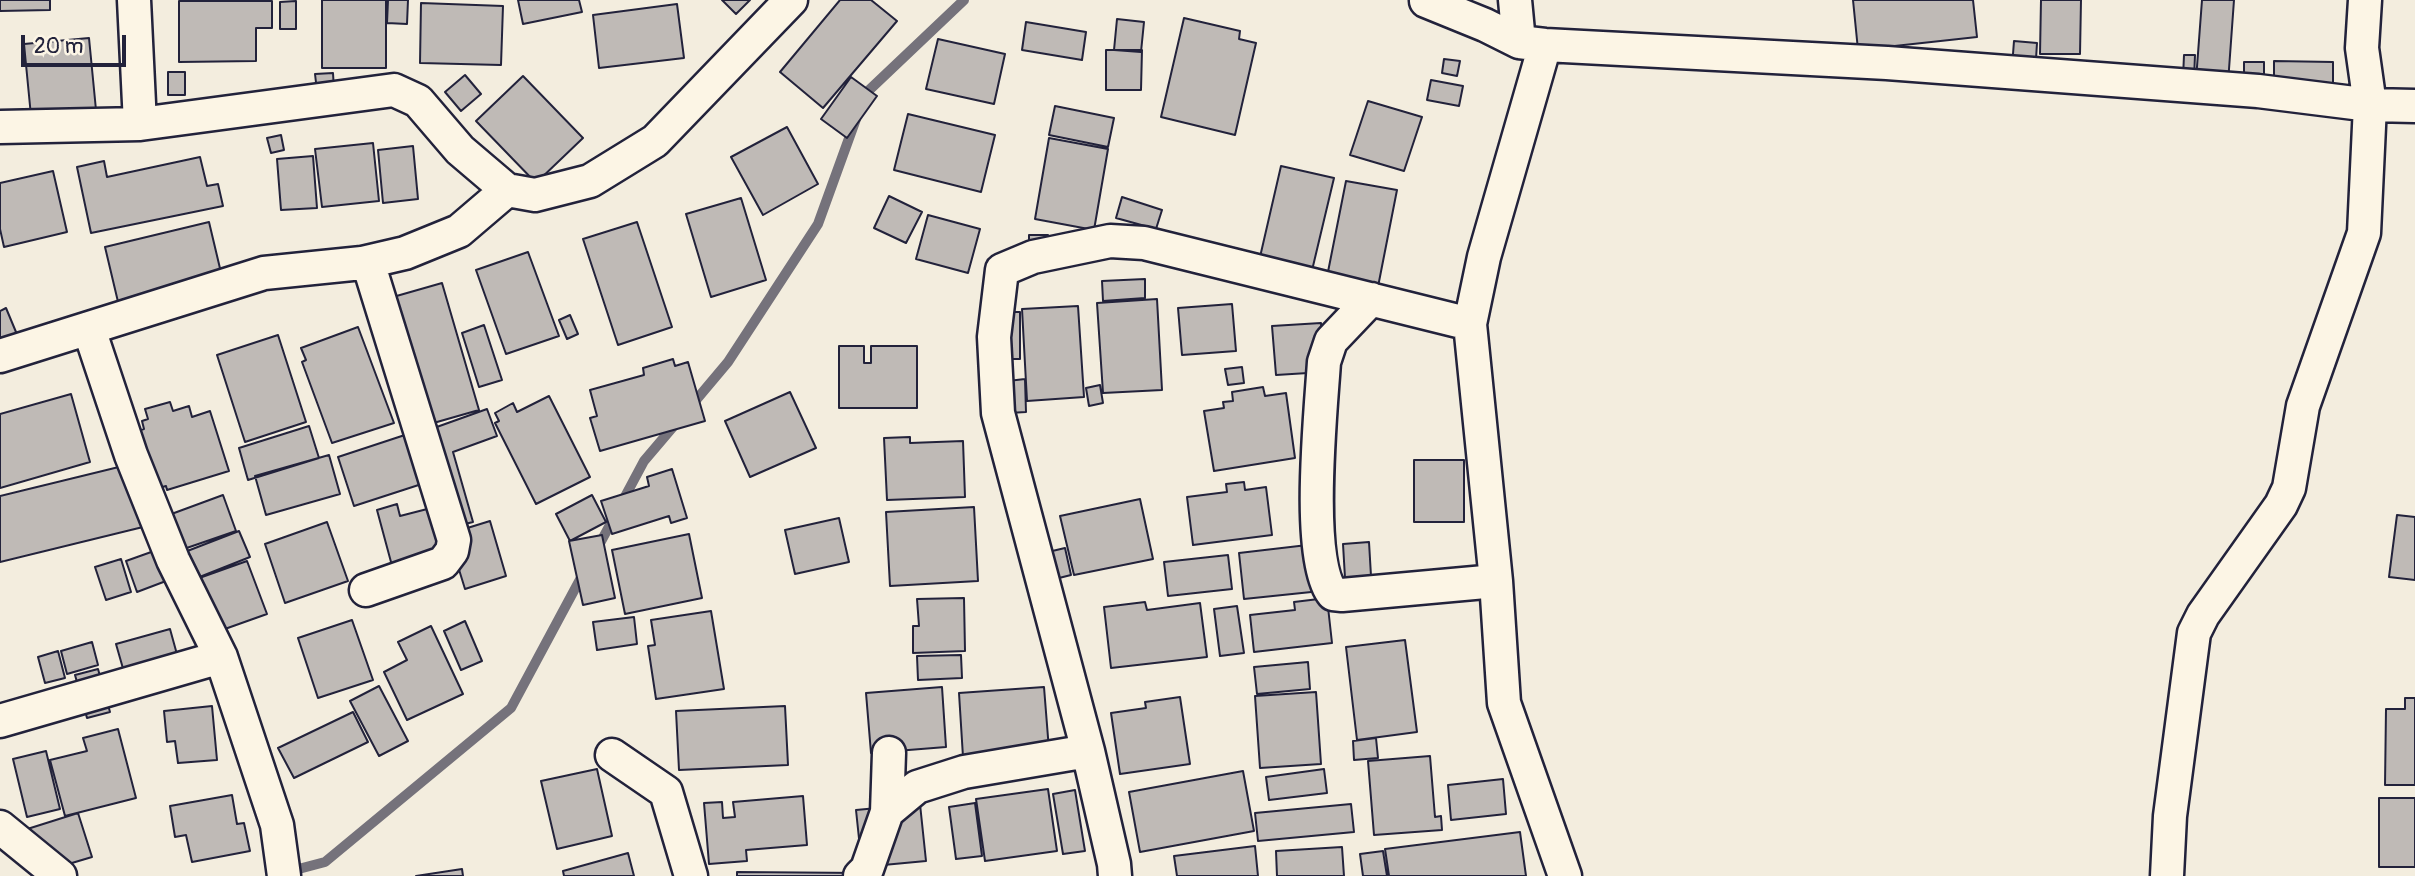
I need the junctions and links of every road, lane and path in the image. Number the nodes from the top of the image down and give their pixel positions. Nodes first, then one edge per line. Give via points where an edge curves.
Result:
1 (134, 0) edge
2 (791, 0) edge
3 (1426, 0) edge
4 (1515, 0) edge
5 (2365, 0) edge
6 (1532, 43) junction
7 (2370, 105) junction
8 (2415, 106) edge
9 (140, 124) junction
10 (0, 127) edge
11 (507, 190) junction
12 (362, 263) junction
13 (1371, 299) junction
14 (1470, 324) junction
15 (89, 329) junction
16 (0, 356) edge
17 (1496, 581) junction
18 (366, 590) dead end
19 (221, 657) junction
20 (0, 721) edge
21 (1088, 751) junction
22 (889, 754) dead end
23 (612, 755) dead end
24 (887, 812) junction
25 (0, 827) edge
26 (60, 876) edge
27 (284, 876) edge
28 (691, 876) edge
29 (860, 876) edge
30 (1115, 876) edge
31 (1565, 876) edge
32 (2167, 876) edge

1 - 9 street
2 - 11 street via 655,141 590,181 536,195
3 - 6 street
4 - 6 street
5 - 7 street via 2362,48
6 - 7 street via 1887,63 2258,91
6 - 14 street
7 - 8 street
7 - 32 street via 2364,233 2303,406 2288,488 2194,634 2170,816
9 - 10 street
9 - 11 street via 394,90 418,101 460,150
11 - 12 street via 459,231 405,253
12 - 15 street via 264,273
12 - 18 street via 371,272 454,540 443,563
13 - 14 street
13 - 17 street via 1331,341 1324,362 1316,523 1326,586 1333,594 1342,595
13 - 21 street via 1144,243 1110,241 1033,257 1002,271 994,337 998,413
14 - 17 street
15 - 16 street
15 - 19 street via 131,455 173,560
17 - 31 street via 1504,703
19 - 20 street
19 - 27 street via 277,825
21 - 24 street via 964,772 917,787
21 - 30 street
22 - 24 street
23 - 28 street via 666,792
24 - 29 street via 867,869
25 - 26 street

